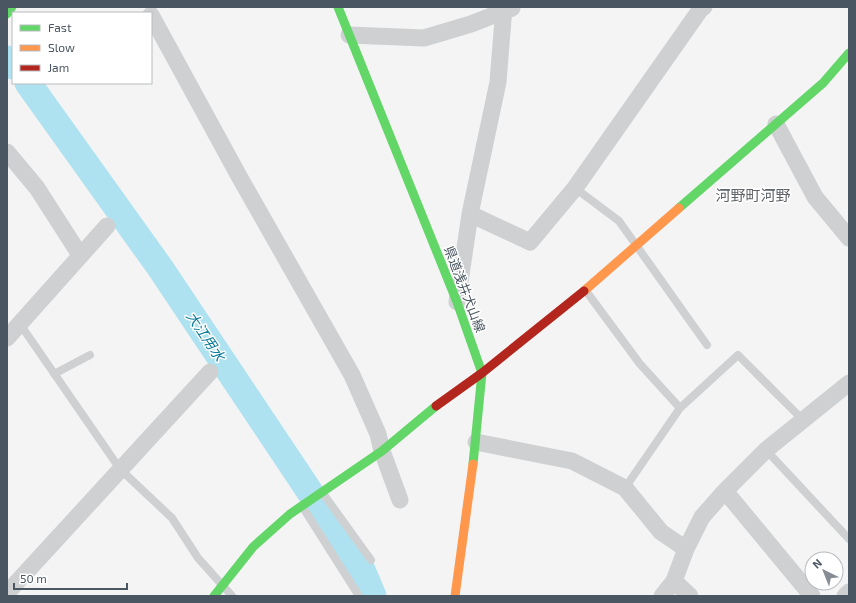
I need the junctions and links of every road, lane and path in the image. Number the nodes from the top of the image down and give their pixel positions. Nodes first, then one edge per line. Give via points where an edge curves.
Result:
1 (12, 7) edge
2 (338, 7) edge
3 (704, 7) edge
4 (507, 8) edge
5 (7, 14) edge
6 (152, 22) edge
7 (349, 35) junction
8 (157, 42) edge
9 (848, 58) edge
10 (776, 124) junction
11 (7, 152) edge
12 (575, 188) junction
13 (470, 214) junction
14 (107, 226) dead end
15 (849, 238) edge
16 (637, 246) junction
17 (80, 255) junction
18 (585, 290) junction
19 (458, 302) junction
20 (20, 324) junction
21 (7, 338) edge
22 (707, 345) dead end
23 (90, 355) dead end
24 (210, 372) dead end
25 (482, 373) junction
26 (54, 374) junction
27 (848, 385) edge
28 (680, 408) junction
29 (803, 420) junction
30 (476, 442) junction
31 (766, 450) junction
32 (382, 451) junction
33 (120, 469) junction
34 (625, 488) junction
35 (725, 491) junction
36 (321, 492) junction
37 (400, 500) dead end
38 (302, 505) junction
39 (849, 539) edge
40 (686, 549) junction
41 (371, 560) dead end
42 (674, 581) junction
43 (222, 586) junction
44 (849, 592) edge
45 (7, 593) edge
46 (214, 596) edge
47 (232, 596) edge
48 (359, 596) edge
49 (455, 596) edge
50 (662, 596) edge
51 (690, 596) edge
52 (812, 596) edge
53 (845, 596) edge

1 - 5 street
2 - 7 street, 県道浅井犬山線
3 - 12 street
4 - 7 street via 471,24 424,38
4 - 13 street via 498,82
6 - 8 street
7 - 19 street, 県道浅井犬山線
8 - 32 street via 352,375 378,434
9 - 10 street
10 - 15 street via 815,197
10 - 16 street
11 - 17 street via 37,188
12 - 13 street via 530,242
12 - 16 lane via 619,221
13 - 19 street
14 - 17 street
16 - 18 street
16 - 22 lane
17 - 20 street
18 - 25 street
18 - 28 lane via 640,364
19 - 25 street, 県道浅井犬山線
20 - 21 street
20 - 26 lane
23 - 26 lane
24 - 33 street
25 - 30 street, 県道浅井犬山線
25 - 32 street
26 - 33 lane
27 - 29 street
28 - 29 lane via 738,355
28 - 34 lane
29 - 31 street
30 - 34 street via 572,461
30 - 49 street, 県道浅井犬山線
31 - 35 street
31 - 39 lane
32 - 36 street
32 - 37 street
33 - 43 lane via 172,518 198,558
33 - 45 street
34 - 40 street via 661,532
35 - 40 street via 702,517
35 - 52 street
36 - 38 street
36 - 41 lane
38 - 43 street via 253,547
38 - 48 lane
40 - 42 street
42 - 50 street
42 - 51 street
43 - 46 street
43 - 47 lane
44 - 53 street

